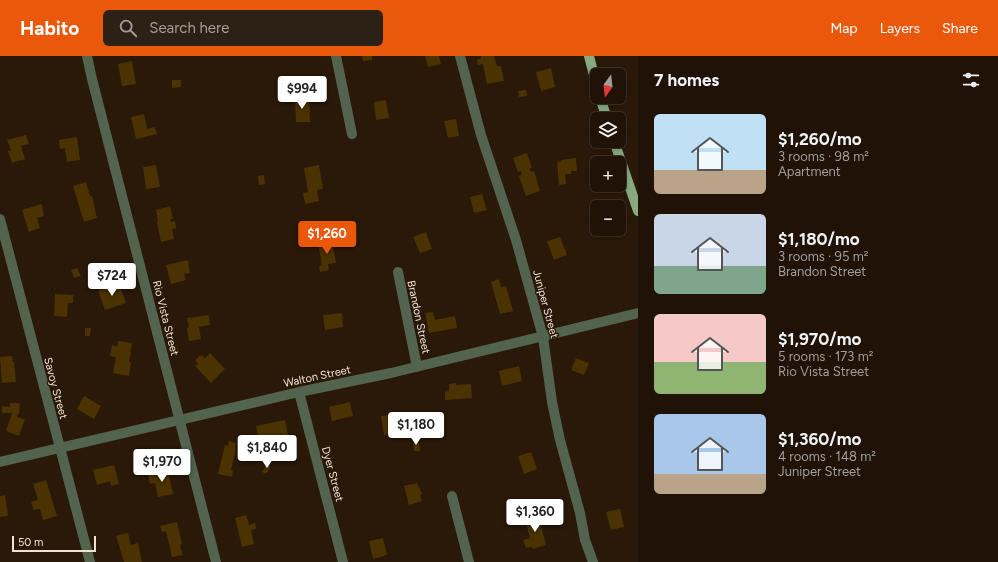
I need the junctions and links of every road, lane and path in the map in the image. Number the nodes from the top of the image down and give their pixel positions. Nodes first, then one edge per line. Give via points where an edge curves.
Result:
1 (87, 56) edge
2 (336, 56) edge
3 (460, 56) edge
4 (589, 56) edge
5 (592, 68) edge
6 (352, 134) dead end
7 (616, 148) edge
8 (638, 211) edge
9 (0, 219) edge
10 (398, 272) dead end
11 (638, 313) edge
12 (543, 337) junction
13 (417, 367) junction
14 (299, 392) junction
15 (180, 420) junction
16 (60, 449) junction
17 (0, 462) edge
18 (452, 496) dead end
19 (90, 562) edge
20 (216, 562) edge
21 (343, 562) edge
22 (469, 562) edge
23 (593, 562) edge

1 - 15 street, Rio Vista Street
2 - 6 street
3 - 12 street, Juniper Street via 481,135 516,240
4 - 5 main road
7 - 8 main road
9 - 16 street, Savoy Street
10 - 13 street, Brandon Street
11 - 12 street, Walton Street
12 - 13 street, Walton Street
12 - 23 street, Juniper Street via 560,440
13 - 14 street, Walton Street
14 - 15 street, Walton Street
14 - 21 street, Dyer Street
15 - 16 street, Walton Street
15 - 20 street, Rio Vista Street
16 - 17 street, Walton Street
16 - 19 street, Savoy Street
18 - 22 street

